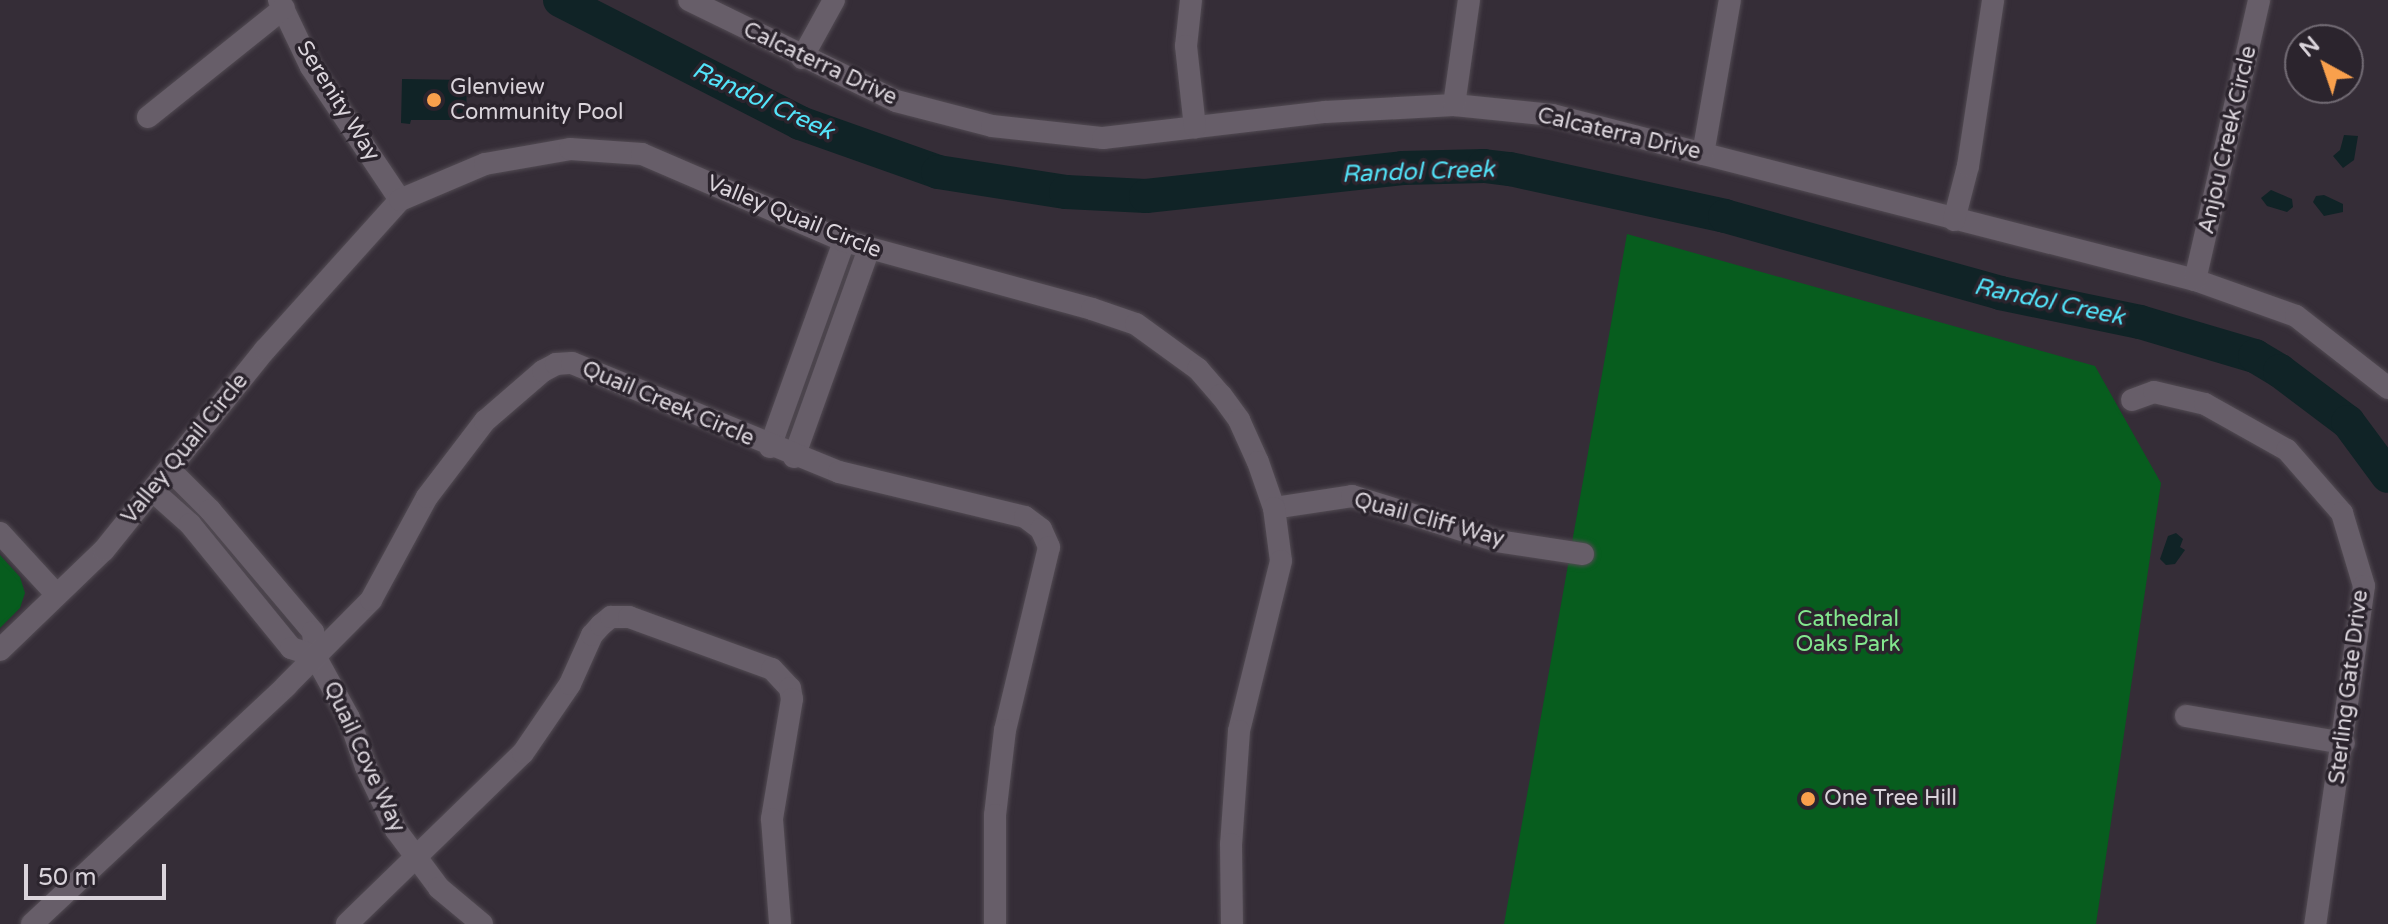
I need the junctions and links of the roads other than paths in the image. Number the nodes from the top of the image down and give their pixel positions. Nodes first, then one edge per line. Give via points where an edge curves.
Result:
1 (689, 0) edge
2 (834, 0) edge
3 (1191, 0) edge
4 (1469, 0) edge
5 (1730, 0) edge
6 (1993, 0) edge
7 (2259, 0) edge
8 (282, 4) edge
9 (802, 58) junction
10 (1454, 105) junction
11 (148, 117) dead end
12 (1195, 128) junction
13 (1703, 154) junction
14 (400, 200) junction
15 (1954, 220) junction
16 (844, 241) junction
17 (869, 249) junction
18 (2195, 280) junction
19 (2388, 388) edge
20 (2132, 400) dead end
21 (770, 447) junction
22 (794, 457) junction
23 (170, 470) junction
24 (153, 491) junction
25 (1274, 508) junction
26 (0, 533) edge
27 (1583, 554) dead end
28 (57, 595) junction
29 (0, 650) edge
30 (315, 656) junction
31 (2186, 716) dead end
32 (2344, 743) junction
33 (417, 859) junction
34 (32, 924) edge
35 (347, 924) edge
36 (482, 924) edge
37 (780, 924) edge
38 (995, 924) edge
39 (1232, 924) edge
40 (2315, 924) edge

1 - 9 street, Calcaterra Drive
2 - 9 street
3 - 12 street via 1186,46
4 - 10 street
5 - 13 street
6 - 15 street via 1968,166
7 - 18 street, Anjou Creek Circle
8 - 11 street
8 - 14 street, Serenity Way via 311,67
9 - 12 street, Calcaterra Drive via 896,101 992,126 1103,138
10 - 12 street, Calcaterra Drive via 1325,112
10 - 13 street, Calcaterra Drive via 1552,115
13 - 15 street, Calcaterra Drive
14 - 16 street, Valley Quail Circle via 485,164 570,149 642,154
14 - 23 street, Valley Quail Circle via 265,350
15 - 18 street, Calcaterra Drive
16 - 17 street, Valley Quail Circle
16 - 21 street
17 - 22 street
17 - 25 street, Valley Quail Circle via 1092,309 1136,324 1162,340 1198,369 1239,420
18 - 19 street, Calcaterra Drive via 2296,316
20 - 32 street, Sterling Gate Drive via 2154,392 2205,404 2287,450 2342,513 2364,586
21 - 22 street, Quail Creek Circle
21 - 30 street, Quail Creek Circle via 572,363 556,364 485,421 427,497 371,600
22 - 38 street, Quail Creek Circle via 1025,517 1041,529 1049,547 1005,730 995,815
23 - 24 street, Valley Quail Circle
23 - 30 street, Quail Cove Way via 313,632
24 - 28 street, Valley Quail Circle via 104,550
24 - 30 street, Quail Cove Way via 190,524 291,648
25 - 27 street, Quail Cliff Way via 1352,496 1497,541
25 - 39 street, Valley Quail Circle via 1281,561 1239,731
26 - 28 street
28 - 29 street, Valley Quail Circle
30 - 33 street, Quail Cove Way via 349,718 382,804
30 - 34 street, Quail Creek Circle
31 - 32 street
32 - 40 street, Sterling Gate Drive
33 - 35 street
33 - 36 street, Quail Cove Way via 439,888
33 - 37 street via 523,753 570,684 592,635 611,617 629,617 772,669 790,688 772,819

